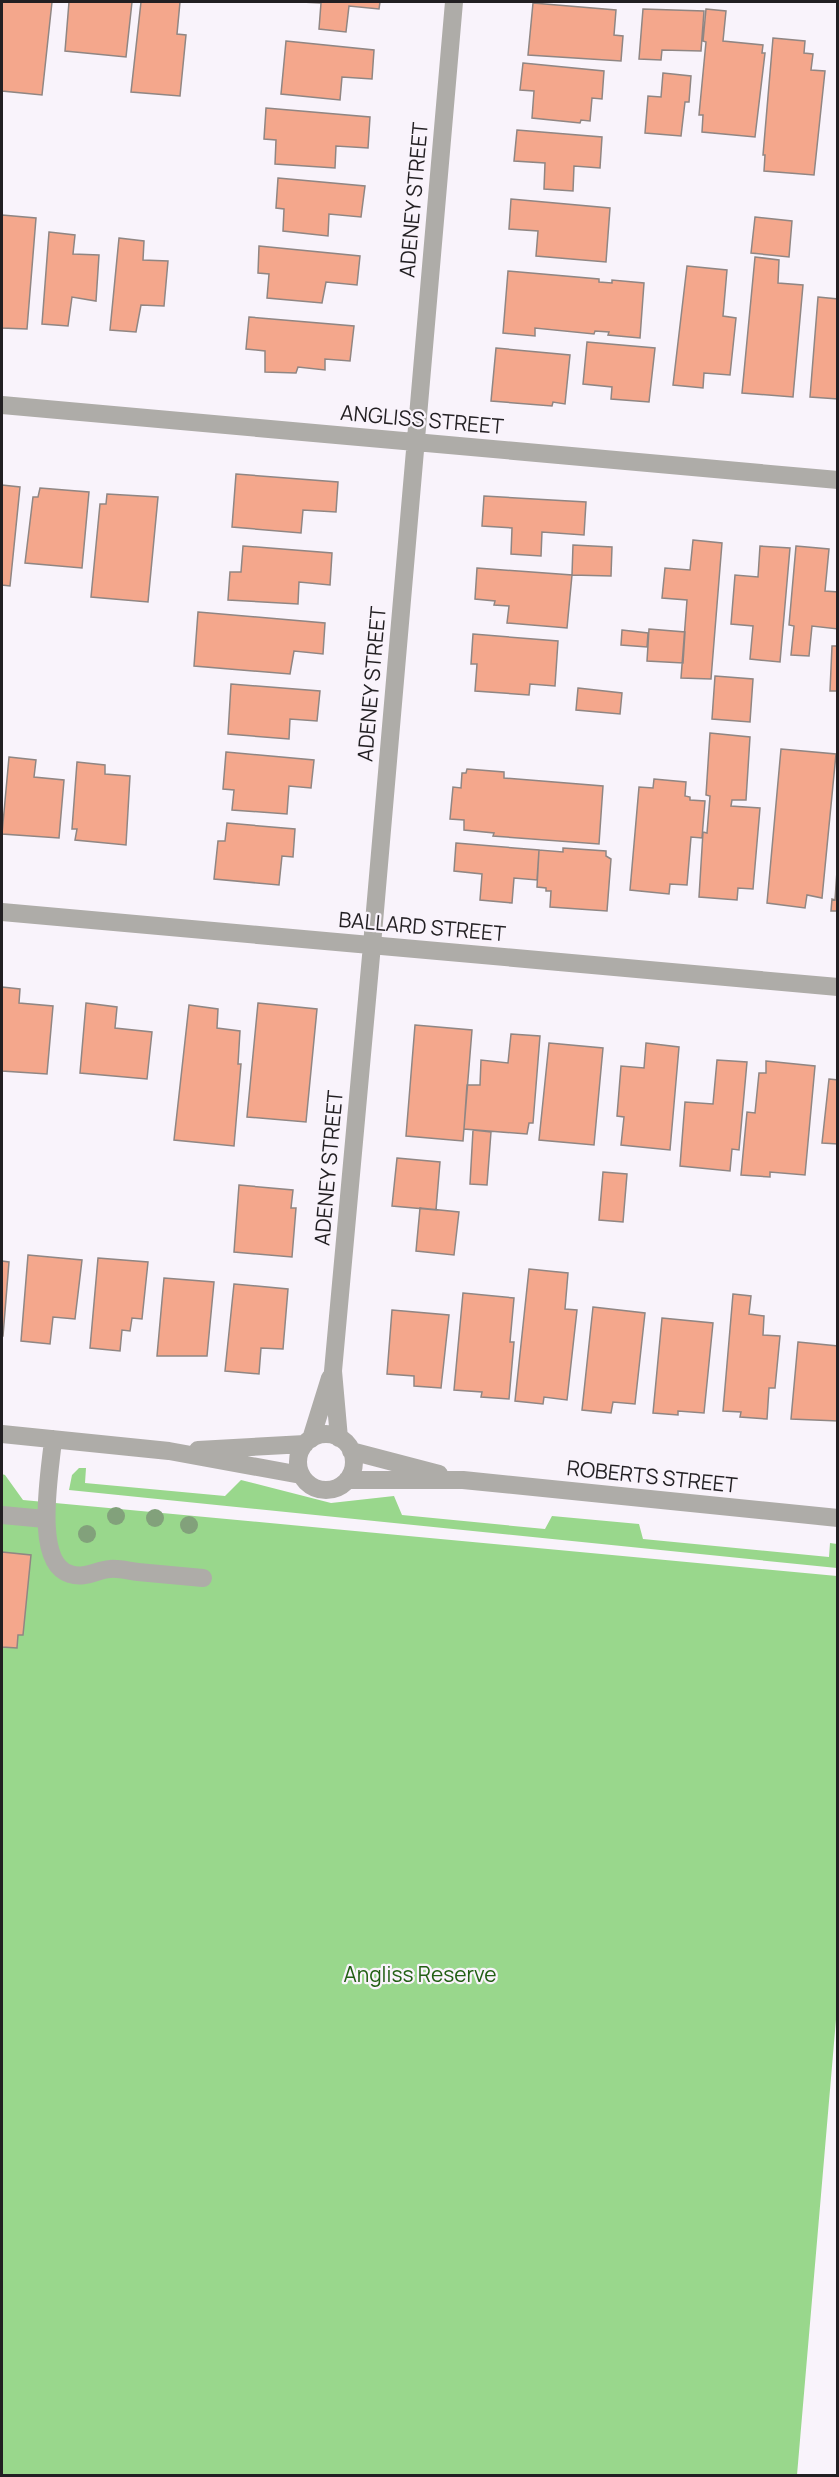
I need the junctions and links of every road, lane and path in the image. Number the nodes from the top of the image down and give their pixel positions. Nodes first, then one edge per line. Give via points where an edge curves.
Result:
1 (454, 2) edge
2 (2, 405) edge
3 (415, 442) junction
4 (837, 480) edge
5 (2, 912) edge
6 (372, 945) junction
7 (837, 987) edge
8 (333, 1371) junction
9 (2, 1434) edge
10 (53, 1439) junction
11 (308, 1441) junction
12 (345, 1444) junction
13 (169, 1452) junction
14 (301, 1475) junction
15 (347, 1480) junction
16 (463, 1480) junction
17 (2, 1515) edge
18 (837, 1518) edge
19 (45, 1519) junction
20 (203, 1578) dead end

1 - 3 street, ADENEY STREET
2 - 3 street, ANGLISS STREET
3 - 4 street, ANGLISS STREET
3 - 6 street, ADENEY STREET
5 - 6 street, BALLARD STREET
6 - 7 street, BALLARD STREET
6 - 8 street, ADENEY STREET
8 - 11 street, ADENEY STREET
8 - 12 street, ADENEY STREET
9 - 10 street
10 - 13 street
10 - 19 street
11 - 12 street via 330,1435
11 - 13 street
11 - 14 street via 298,1459
12 - 15 street via 353,1467
12 - 16 street, ROBERTS STREET
13 - 14 street
14 - 15 street via 306,1483 323,1490 332,1490
15 - 16 street, ROBERTS STREET
16 - 18 street, ROBERTS STREET
17 - 19 street
19 - 20 street via 55,1562 69,1574 82,1576 111,1569

